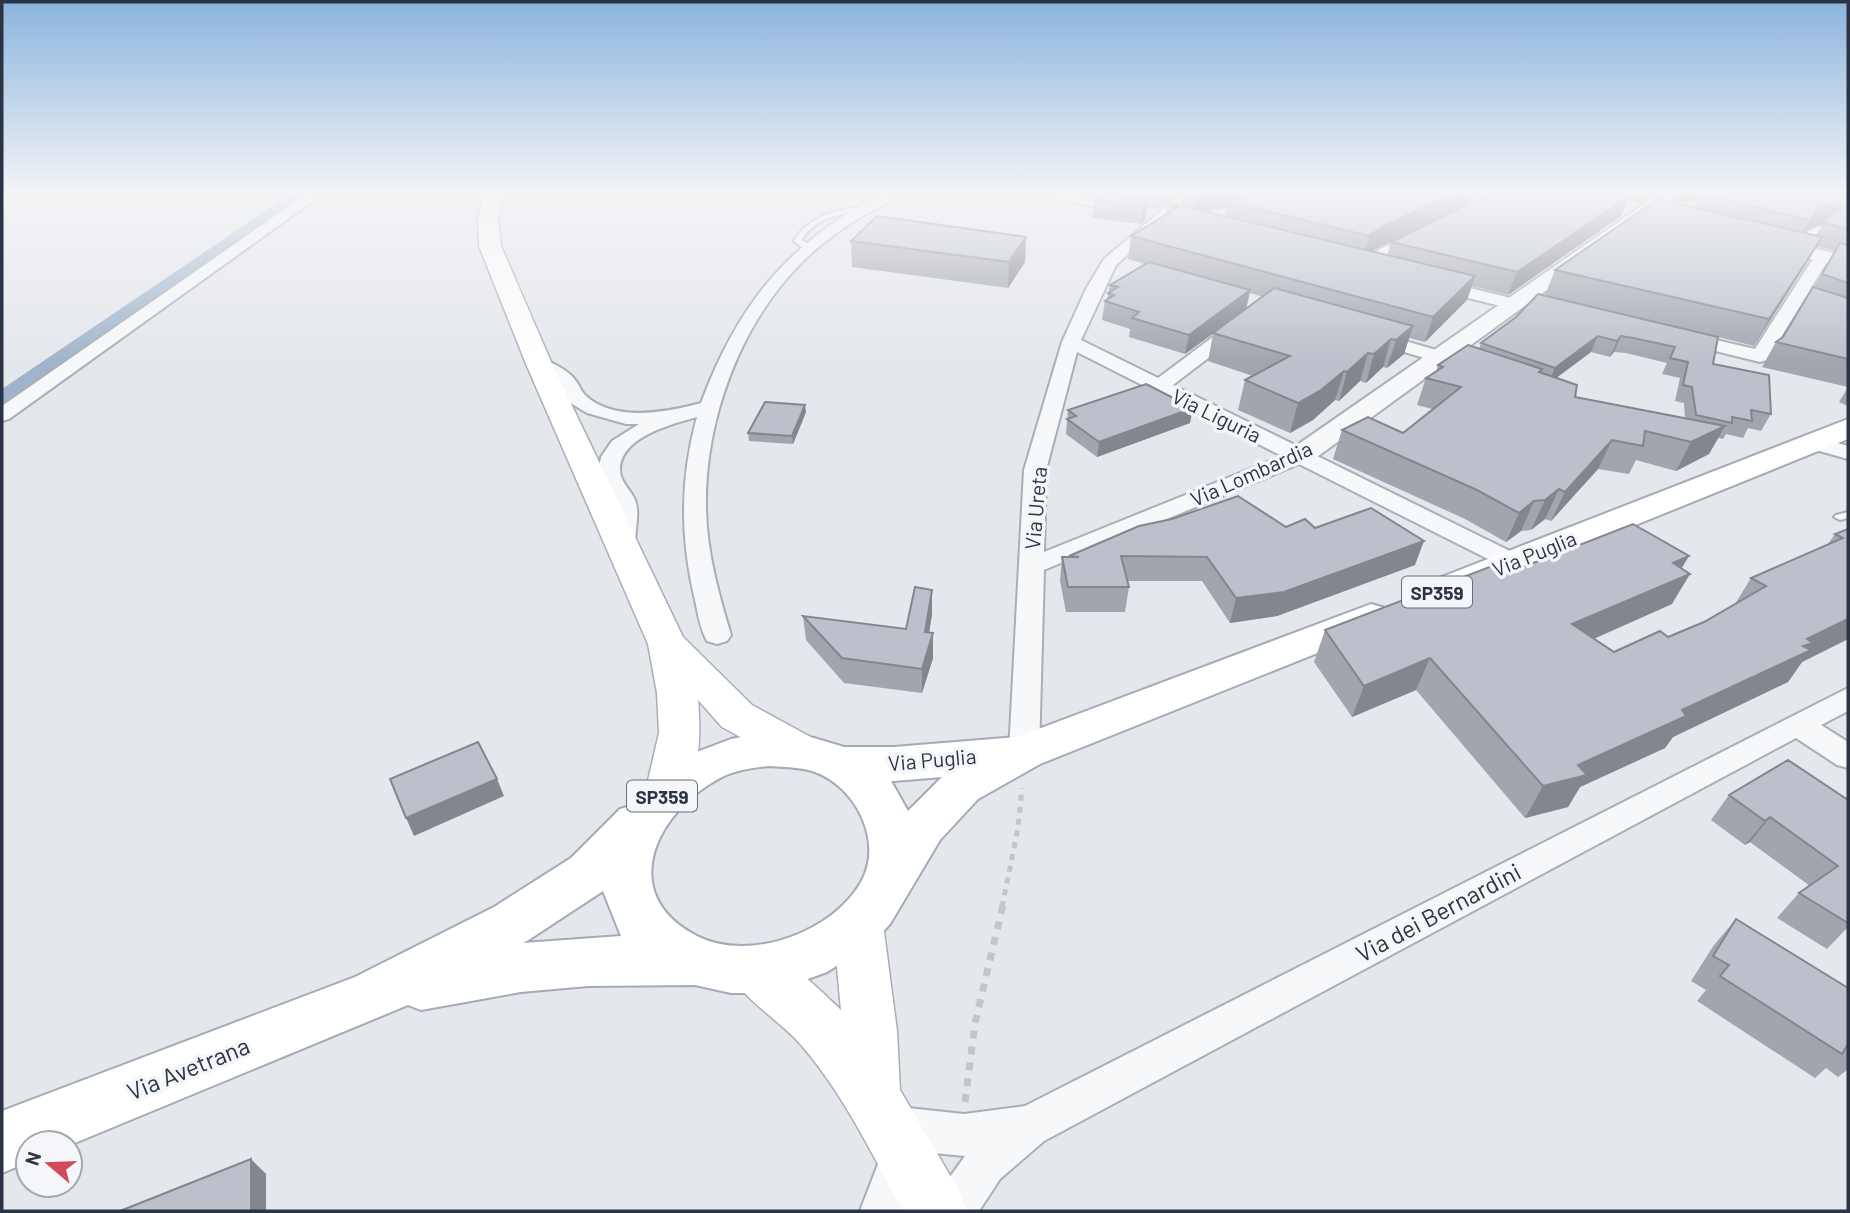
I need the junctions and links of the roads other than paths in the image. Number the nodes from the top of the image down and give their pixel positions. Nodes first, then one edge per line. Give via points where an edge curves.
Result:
1 (235, 250) edge
2 (491, 250) edge
3 (808, 250) edge
4 (1122, 250) edge
5 (1390, 250) edge
6 (1590, 250) edge
7 (1792, 250) edge
8 (1798, 251) joint
9 (1822, 257) junction
10 (1110, 262) junction
11 (1848, 262) edge
12 (1360, 265) joint
13 (1135, 269) edge
14 (1393, 273) edge
15 (1420, 280) edge
16 (1795, 300) junction
17 (1518, 301) junction
18 (1548, 304) edge
19 (1816, 308) edge
20 (1254, 314) edge
21 (1353, 331) edge
22 (1667, 333) edge
23 (1071, 342) junction
24 (1441, 356) junction
25 (539, 364) junction
26 (1478, 369) edge
27 (1160, 386) junction
28 (710, 407) junction
29 (2, 415) edge
30 (672, 417) junction
31 (1848, 428) edge
32 (1831, 447) edge
33 (1300, 456) junction
34 (623, 544) junction
35 (1513, 562) junction
36 (1030, 567) junction
37 (717, 635) dead end
38 (667, 644) junction
39 (1848, 698) edge
40 (1797, 724) junction
41 (1024, 752) junction
42 (1848, 757) edge
43 (821, 758) junction
44 (656, 802) junction
45 (873, 903) junction
46 (697, 962) junction
47 (754, 969) junction
48 (374, 995) junction
49 (888, 1126) junction
50 (1029, 1126) junction
51 (2, 1142) edge
52 (882, 1211) edge
53 (936, 1211) edge
54 (953, 1211) edge

1 - 29 street
2 - 25 main road
3 - 28 street via 758,302
4 - 10 street, Via Ureta
5 - 12 street
6 - 17 street, Via Lombardia
7 - 8 street
8 - 9 street
9 - 11 street
9 - 16 street
10 - 13 street
10 - 23 street, Via Ureta
12 - 14 street
15 - 17 street
16 - 19 street
16 - 22 street via 1760,356
17 - 18 street
17 - 24 street, Via Lombardia
20 - 27 street
21 - 24 street
23 - 27 street, Via Liguria
23 - 36 street, Via Ureta via 1035,470
24 - 26 street
24 - 33 street, Via Lombardia
25 - 30 street via 567,381 576,398 594,409 625,418
25 - 34 main road
27 - 33 street, Via Liguria
28 - 30 street
28 - 37 street via 694,510 704,584
30 - 34 street via 637,433 613,452 609,471 624,503
31 - 32 main road, Via Puglia / SP359
32 - 35 main road, Via Puglia / SP359
33 - 35 street, Via Liguria
33 - 36 street, Via Lombardia
34 - 38 main road
35 - 41 main road, Via Puglia / SP359
36 - 41 street, Via Ureta
38 - 43 main road via 737,716
38 - 44 main road via 680,733
39 - 40 street, Via dei Bernardini
40 - 42 street
40 - 50 street, Via dei Bernardini
41 - 43 main road, Via Puglia / SP359 via 894,764
41 - 45 main road, Via Puglia / SP359 via 962,786 923,826
43 - 44 main road, SP359 via 768,750 732,755 698,768
43 - 45 main road via 868,784 887,812 894,846
44 - 46 main road, SP359 via 629,849 626,883 637,916 661,944
44 - 48 main road, SP359 via 589,873 512,923
45 - 47 main road, SP359 via 829,946 793,962
45 - 49 main road via 870,1031
46 - 47 main road, SP359 via 724,969
46 - 48 main road, SP359 via 631,958 502,968
47 - 49 main road via 800,1006 836,1047
48 - 51 main road, Via Avetrana / SP359
49 - 50 street, Via dei Bernardini via 964,1135
49 - 52 street
49 - 53 main road
50 - 54 street, Via dei Bernardini via 985,1164

